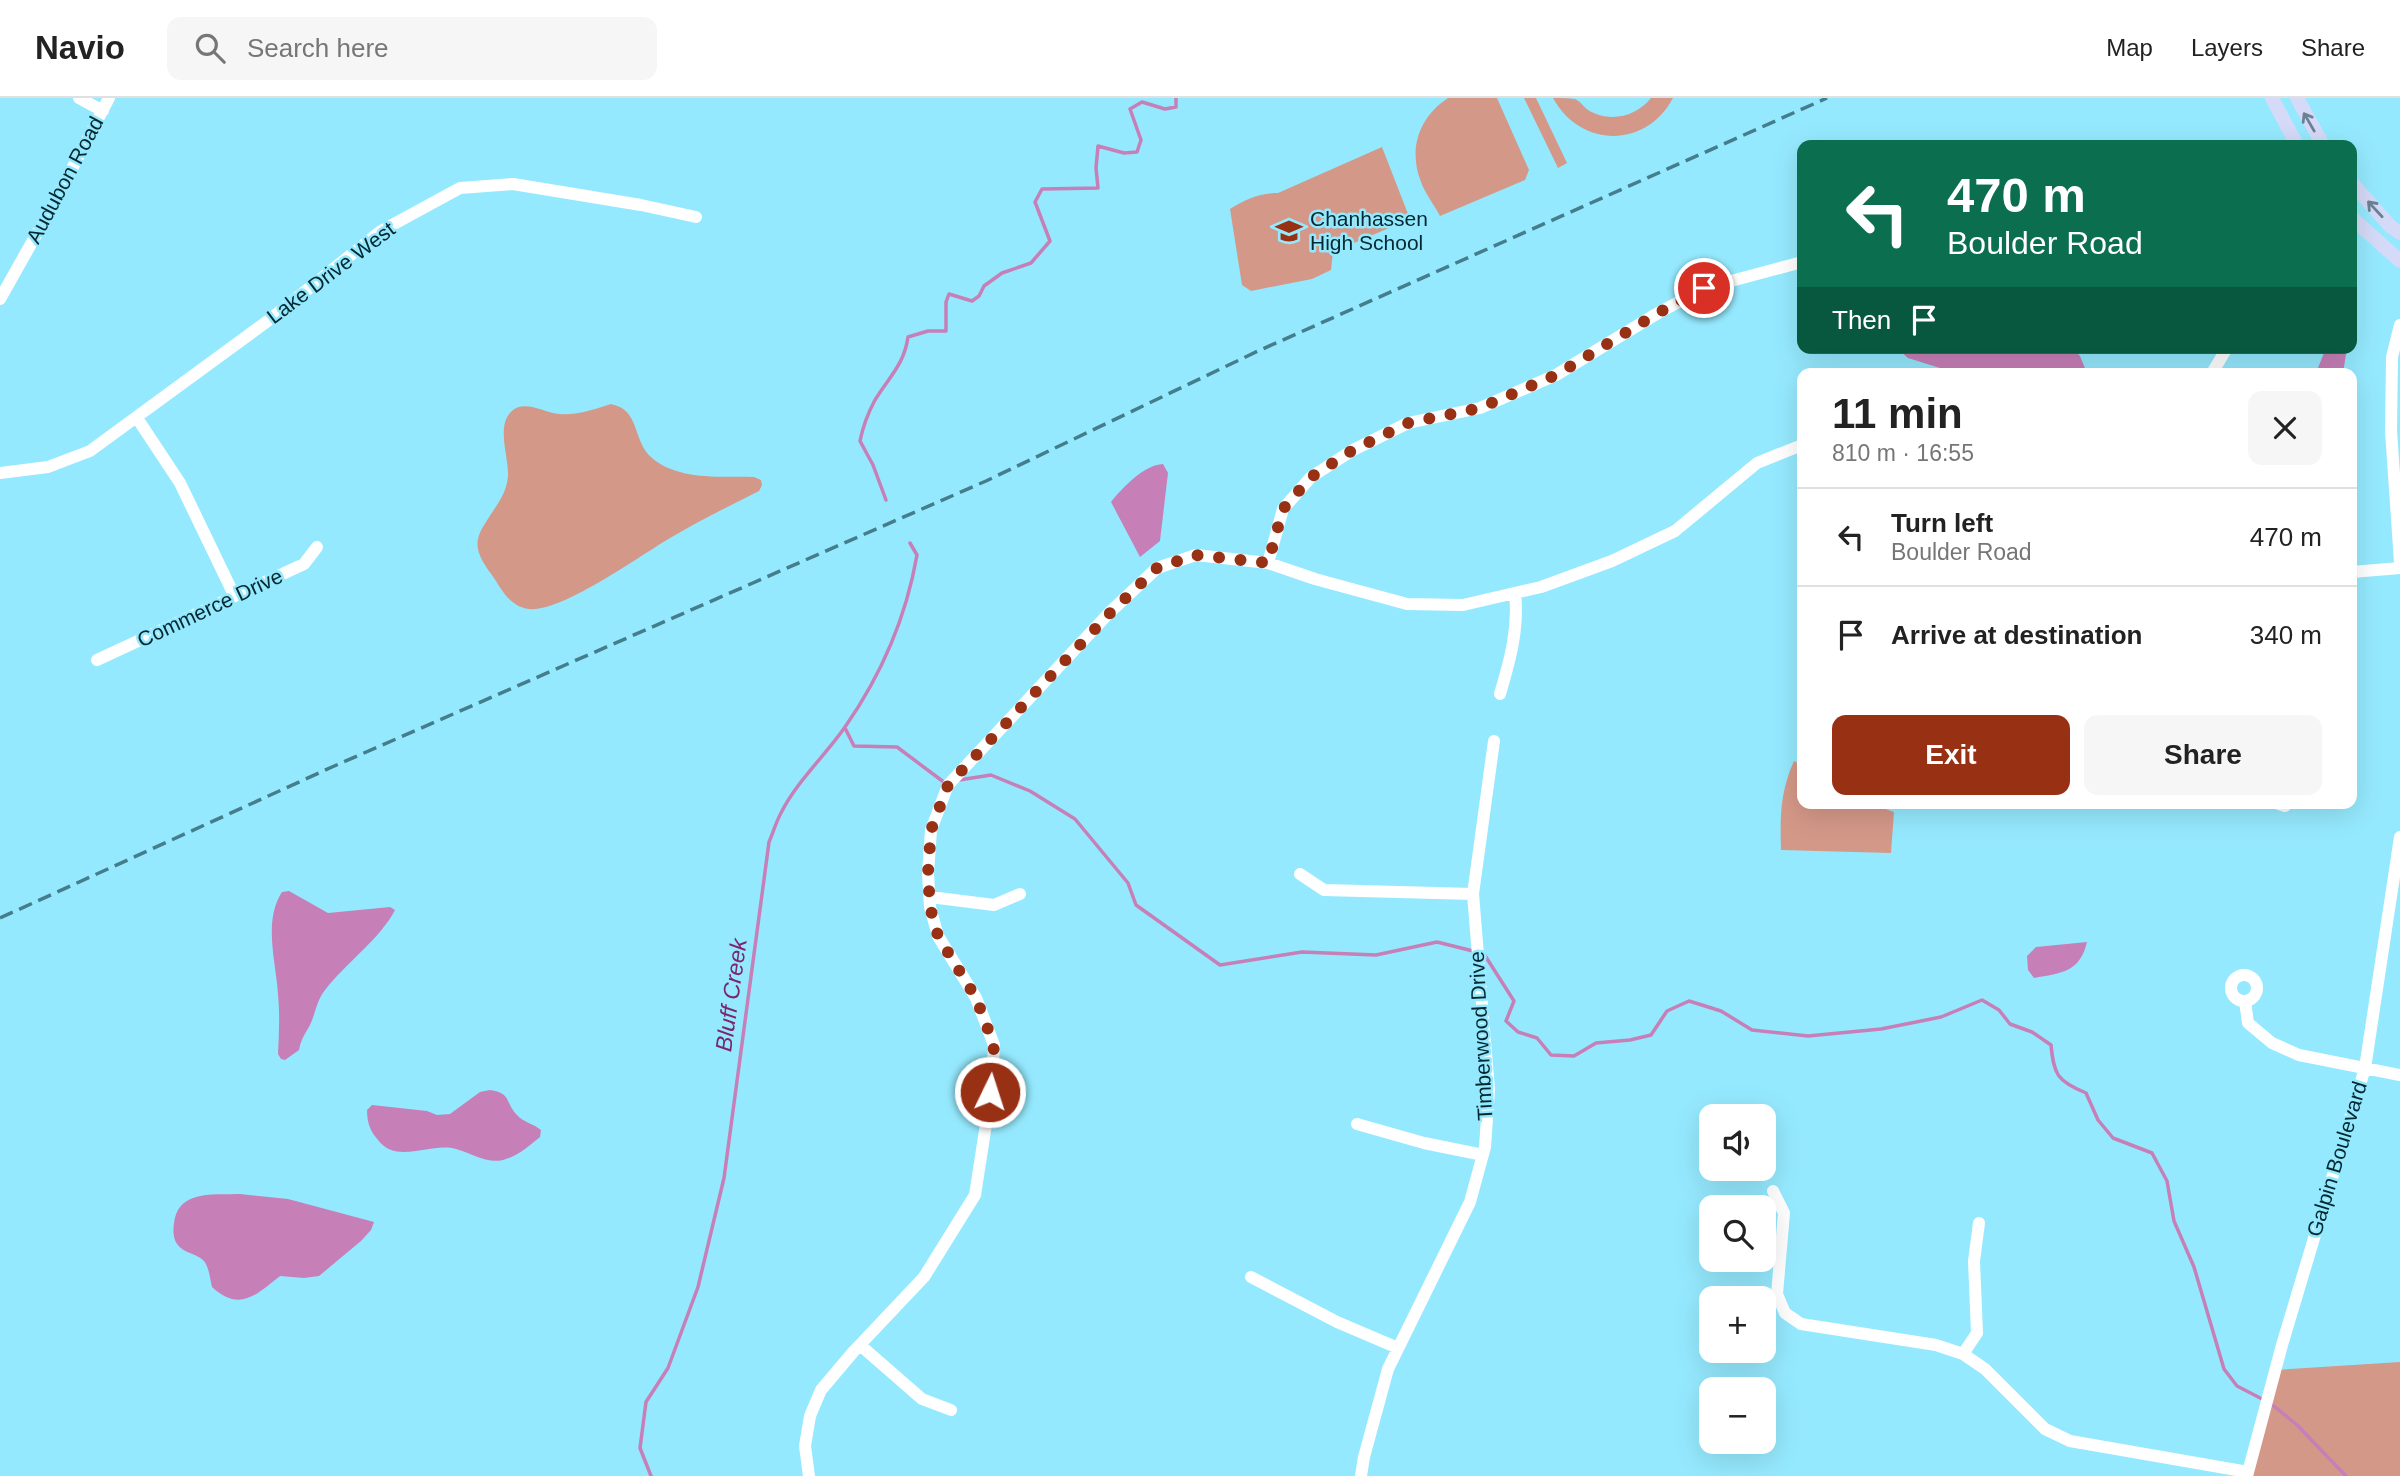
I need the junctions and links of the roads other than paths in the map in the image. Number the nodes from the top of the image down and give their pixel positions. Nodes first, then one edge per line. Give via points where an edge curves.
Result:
1 (79, 98) edge
2 (109, 98) edge
3 (2272, 98) edge
4 (2297, 98) edge
5 (103, 111) junction
6 (2294, 140) edge
7 (2320, 140) edge
8 (2357, 189) edge
9 (696, 217) dead end
10 (2357, 222) edge
11 (2400, 233) edge
12 (2400, 261) edge
13 (1797, 263) edge
14 (0, 299) edge
15 (2400, 325) edge
16 (138, 418) junction
17 (1797, 447) edge
18 (0, 474) edge
19 (317, 547) dead end
20 (2400, 562) edge
21 (1268, 563) junction
22 (2400, 568) edge
23 (2357, 572) edge
24 (1516, 593) junction
25 (234, 595) junction
26 (97, 660) dead end
27 (1500, 694) dead end
28 (1494, 741) dead end
29 (2400, 837) edge
30 (1300, 874) dead end
31 (1020, 894) dead end
32 (1472, 894) junction
33 (930, 897) junction
34 (2245, 1001) dead end
35 (2365, 1068) junction
36 (2400, 1075) edge
37 (1357, 1124) dead end
38 (1483, 1155) junction
39 (1773, 1191) dead end
40 (1979, 1223) dead end
41 (1251, 1277) dead end
42 (860, 1345) junction
43 (1398, 1348) junction
44 (1963, 1354) junction
45 (951, 1410) dead end
46 (2247, 1474) edge
47 (808, 1476) edge
48 (1361, 1476) edge

1 - 5 street
2 - 5 street, Audubon Road
3 - 6 main road
7 -> 4 main road
5 - 14 street, Audubon Road
11 -> 8 main road
9 - 16 street, Lake Drive West via 513,184 460,188 381,231
10 - 12 main road
13 - 21 street via 1704,288 1556,375 1480,408 1408,423 1353,450 1311,477 1283,509
15 - 20 street via 2392,357 2391,419
16 - 18 street, Lake Drive West via 90,452 48,467
16 - 25 street via 180,483
17 - 24 street via 1757,463 1675,531 1612,561
19 - 25 street, Commerce Drive via 304,564
21 - 24 street via 1407,604 1463,605
21 - 33 street via 1196,555 1157,568 1110,613 948,785 931,830
22 - 23 street
24 - 27 street via 1516,638
25 - 26 street, Commerce Drive
28 - 32 street, Timberwood Drive
29 - 35 street, Galpin Boulevard
30 - 32 street via 1324,890
31 - 33 street via 994,905
32 - 38 street, Timberwood Drive via 1489,1090
33 - 42 street via 938,936 976,998 994,1045 975,1195 924,1277
34 - 35 street via 2248,1023 2272,1043 2299,1055
35 - 36 street
35 - 46 street, Galpin Boulevard
37 - 38 street
38 - 43 street, Timberwood Drive via 1470,1202
39 - 44 street via 1784,1213 1777,1294 1785,1313 1801,1324 1936,1345
40 - 44 street via 1974,1261 1977,1333
41 - 43 street
42 - 45 street via 922,1399
42 - 47 street via 821,1390 810,1416 805,1446
43 - 48 street, Timberwood Drive via 1388,1368
44 - 46 street via 1985,1369 2045,1429 2070,1441

